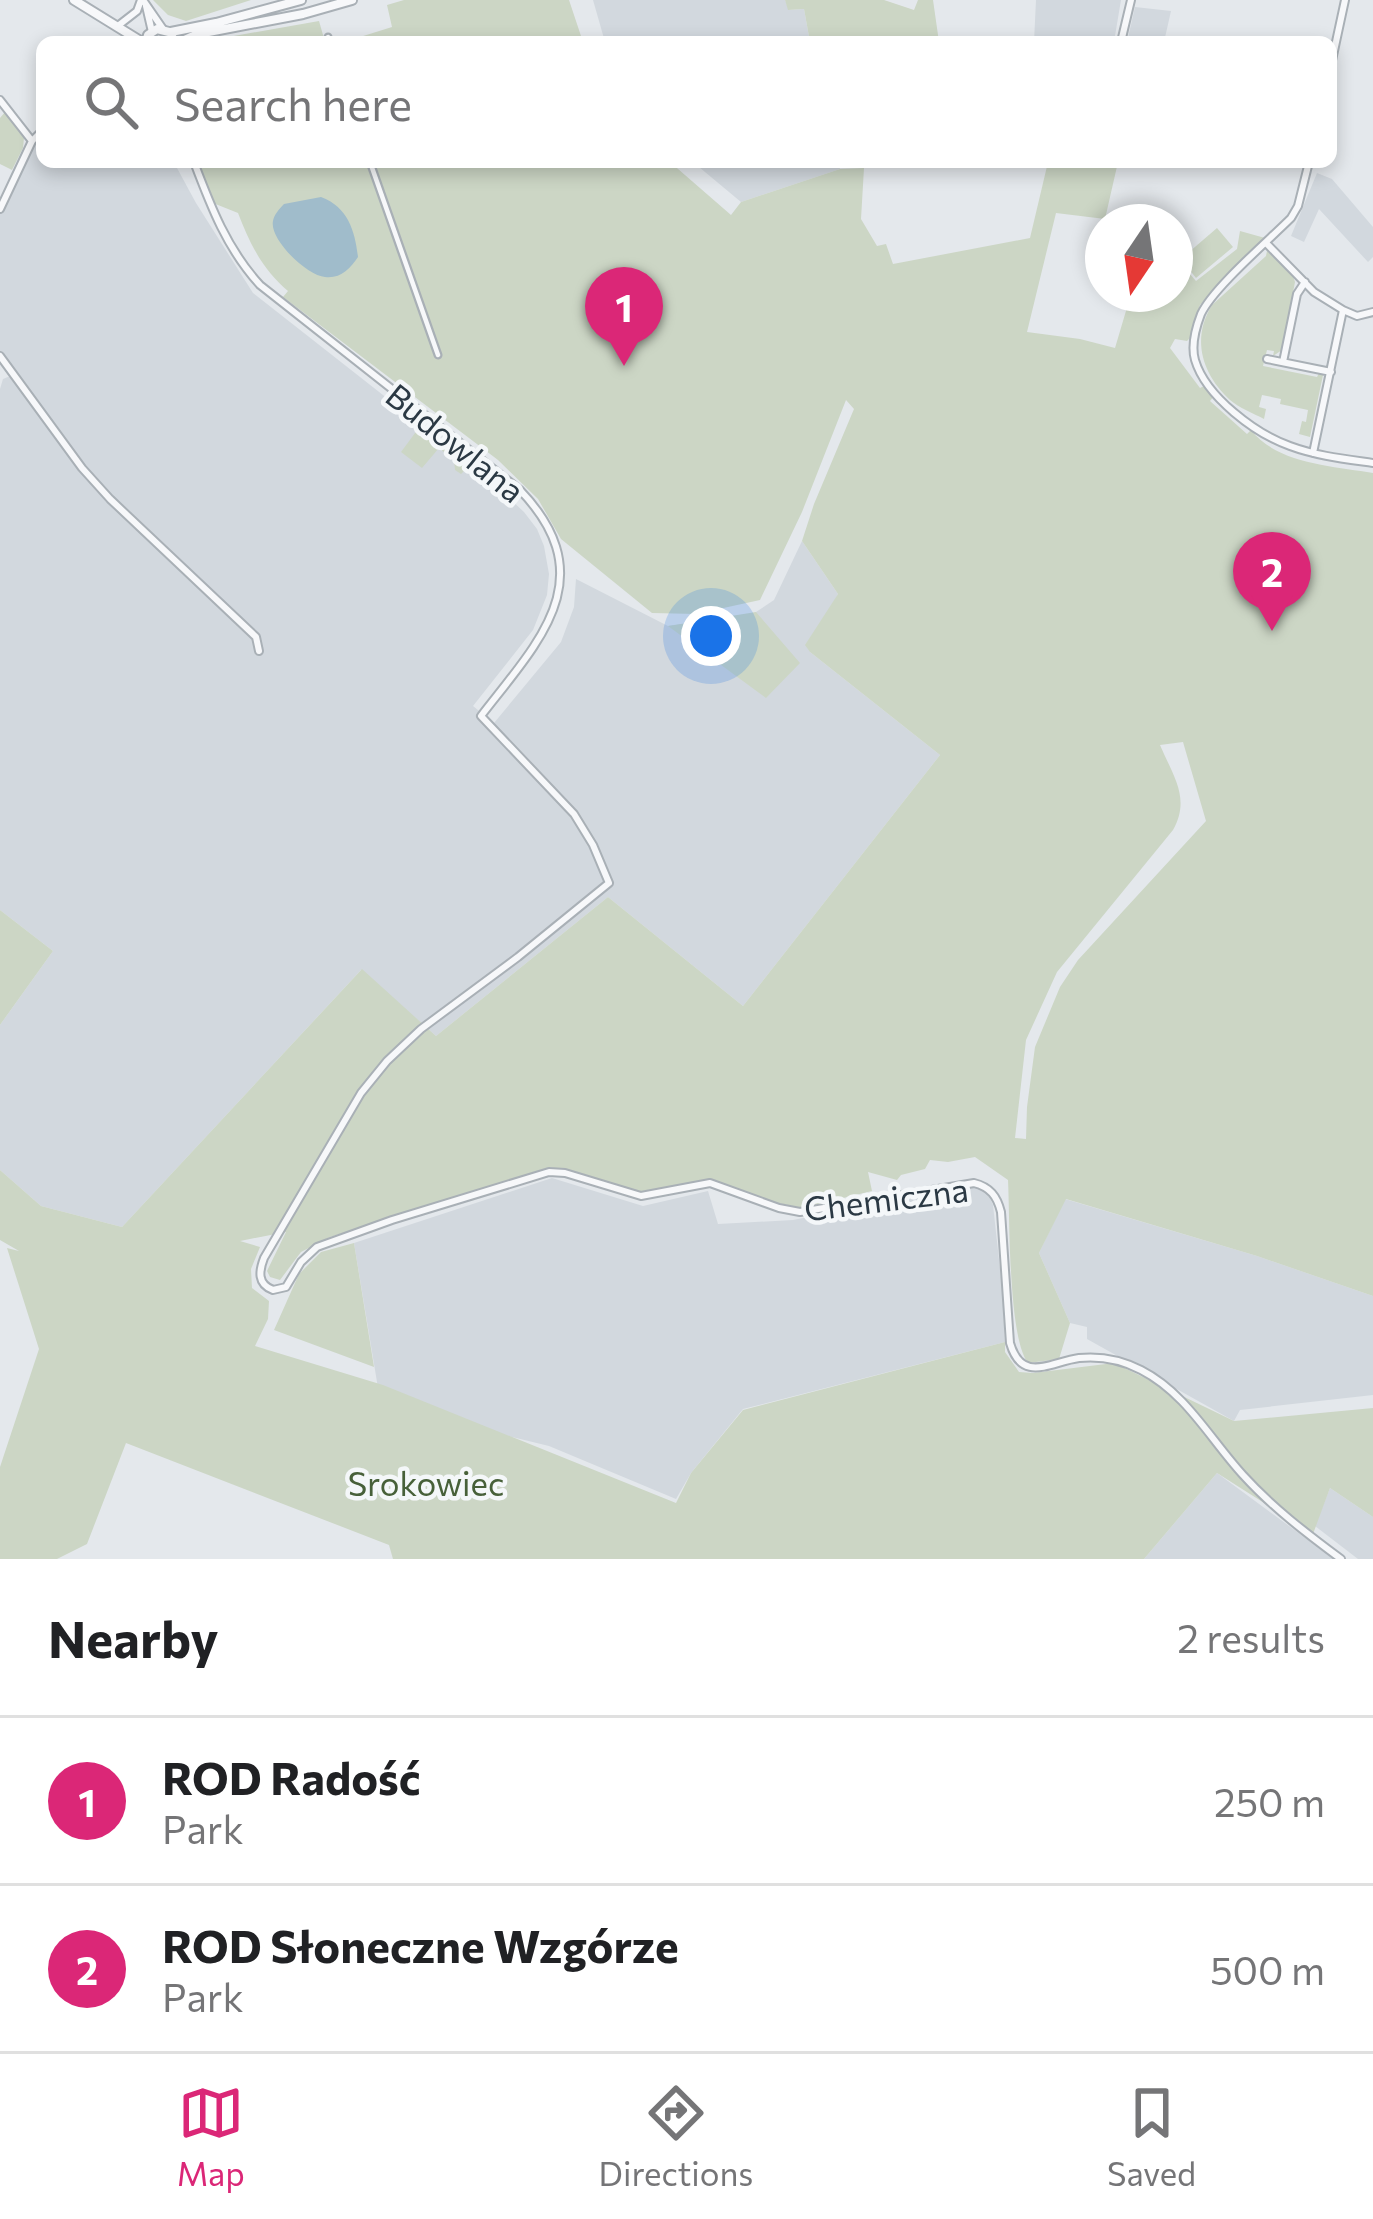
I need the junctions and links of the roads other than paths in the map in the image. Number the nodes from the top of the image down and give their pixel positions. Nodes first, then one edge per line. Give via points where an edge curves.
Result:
1 (74, 0) edge
2 (301, 0) edge
3 (352, 0) edge
4 (1131, 0) edge
5 (1345, 0) edge
6 (143, 1) edge
7 (317, 5) edge
8 (114, 23) junction
9 (154, 35) edge
10 (193, 36) edge
11 (1122, 36) edge
12 (1337, 37) edge
13 (0, 100) edge
14 (36, 136) edge
15 (32, 140) junction
16 (196, 168) edge
17 (372, 168) edge
18 (1308, 168) edge
19 (0, 209) edge
20 (1266, 243) junction
21 (1305, 282) junction
22 (1343, 310) junction
23 (1373, 312) edge
24 (0, 356) edge
25 (438, 356) dead end
26 (1267, 358) dead end
27 (1283, 362) junction
28 (1331, 372) junction
29 (1313, 453) junction
30 (1373, 463) edge
31 (259, 651) dead end
32 (260, 1268) joint
33 (1341, 1559) edge

1 - 8 street
2 - 9 street
3 - 7 street
4 - 11 street
5 - 12 street
6 - 8 street
6 - 9 street
7 - 10 street
8 - 9 street
13 - 15 street
14 - 15 street
15 - 19 street
16 - 32 street, Budowlana via 236,255 260,285 520,490 550,528 559,558 555,609 481,716 574,814 608,883 387,1061
17 - 25 street
18 - 20 street via 1298,206
20 - 21 street
20 - 29 street via 1204,308 1196,361 1252,427
21 - 22 street
21 - 27 street
22 - 23 street
22 - 28 street
24 - 31 street via 110,500 256,638
26 - 27 street
27 - 28 street
28 - 29 street
29 - 30 street
32 - 33 street, Chemiczna via 263,1284 279,1291 317,1247 549,1172 641,1196 710,1183 800,1212 983,1185 1001,1211 1017,1359 1035,1368 1095,1358 1145,1371 1260,1493

